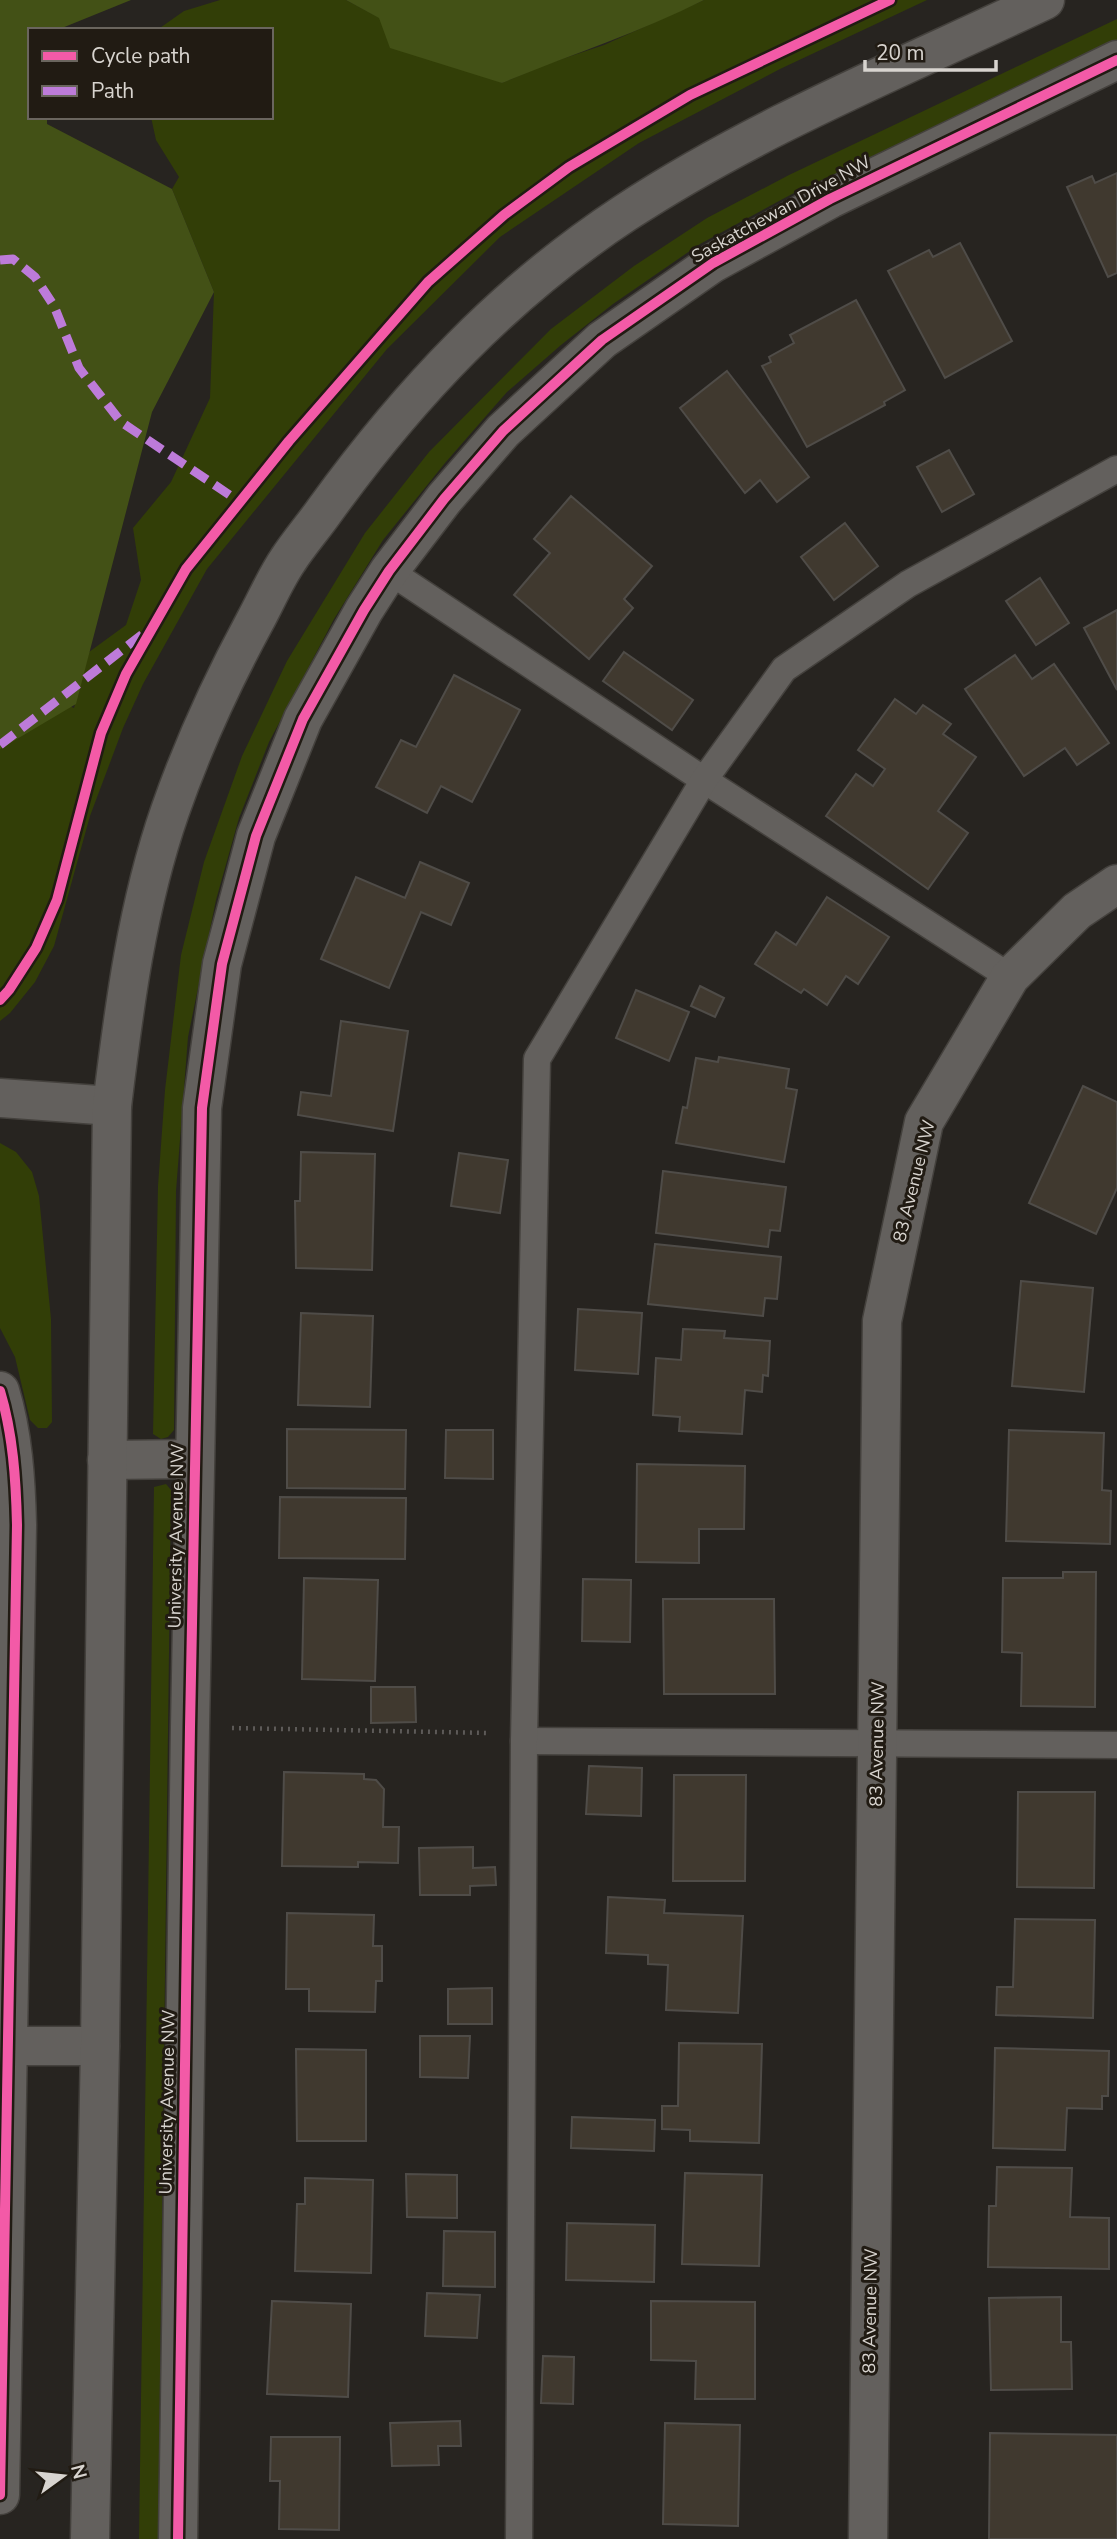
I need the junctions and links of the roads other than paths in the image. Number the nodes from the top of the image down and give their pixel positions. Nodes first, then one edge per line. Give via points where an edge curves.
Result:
1 (1045, 0) edge
2 (1117, 60) edge
3 (1117, 469) edge
4 (389, 571) junction
5 (704, 780) junction
6 (1117, 884) edge
7 (1010, 977) junction
8 (0, 1098) edge
9 (112, 1106) junction
10 (0, 1391) edge
11 (194, 1459) junction
12 (107, 1460) junction
13 (525, 1737) junction
14 (877, 1743) junction
15 (1117, 1745) edge
16 (3, 2046) edge
17 (100, 2046) junction
18 (0, 2495) edge
19 (90, 2539) edge
20 (178, 2539) edge
21 (519, 2539) edge
22 (868, 2539) edge

1 - 9 street via 809,111 683,176 623,214 508,302 401,411 286,562 218,690 170,812 140,918
2 - 4 street, Saskatchewan Drive NW via 819,205 713,263 602,340 503,430
3 - 5 lane via 908,584 784,669
4 - 5 lane
4 - 11 street, University Avenue NW via 303,719 256,836 222,964 202,1108
5 - 7 lane
5 - 13 lane via 537,1059
6 - 7 street, 83 Avenue NW via 1077,911
7 - 14 street, 83 Avenue NW via 924,1122 882,1321
8 - 9 street
9 - 12 street
10 - 16 street via 16,1480
11 - 12 street, University Avenue NW
11 - 20 street, University Avenue NW
12 - 17 street
13 - 14 lane
13 - 21 lane
14 - 15 lane
14 - 22 street, 83 Avenue NW
16 - 17 street
16 - 18 street
17 - 19 street

